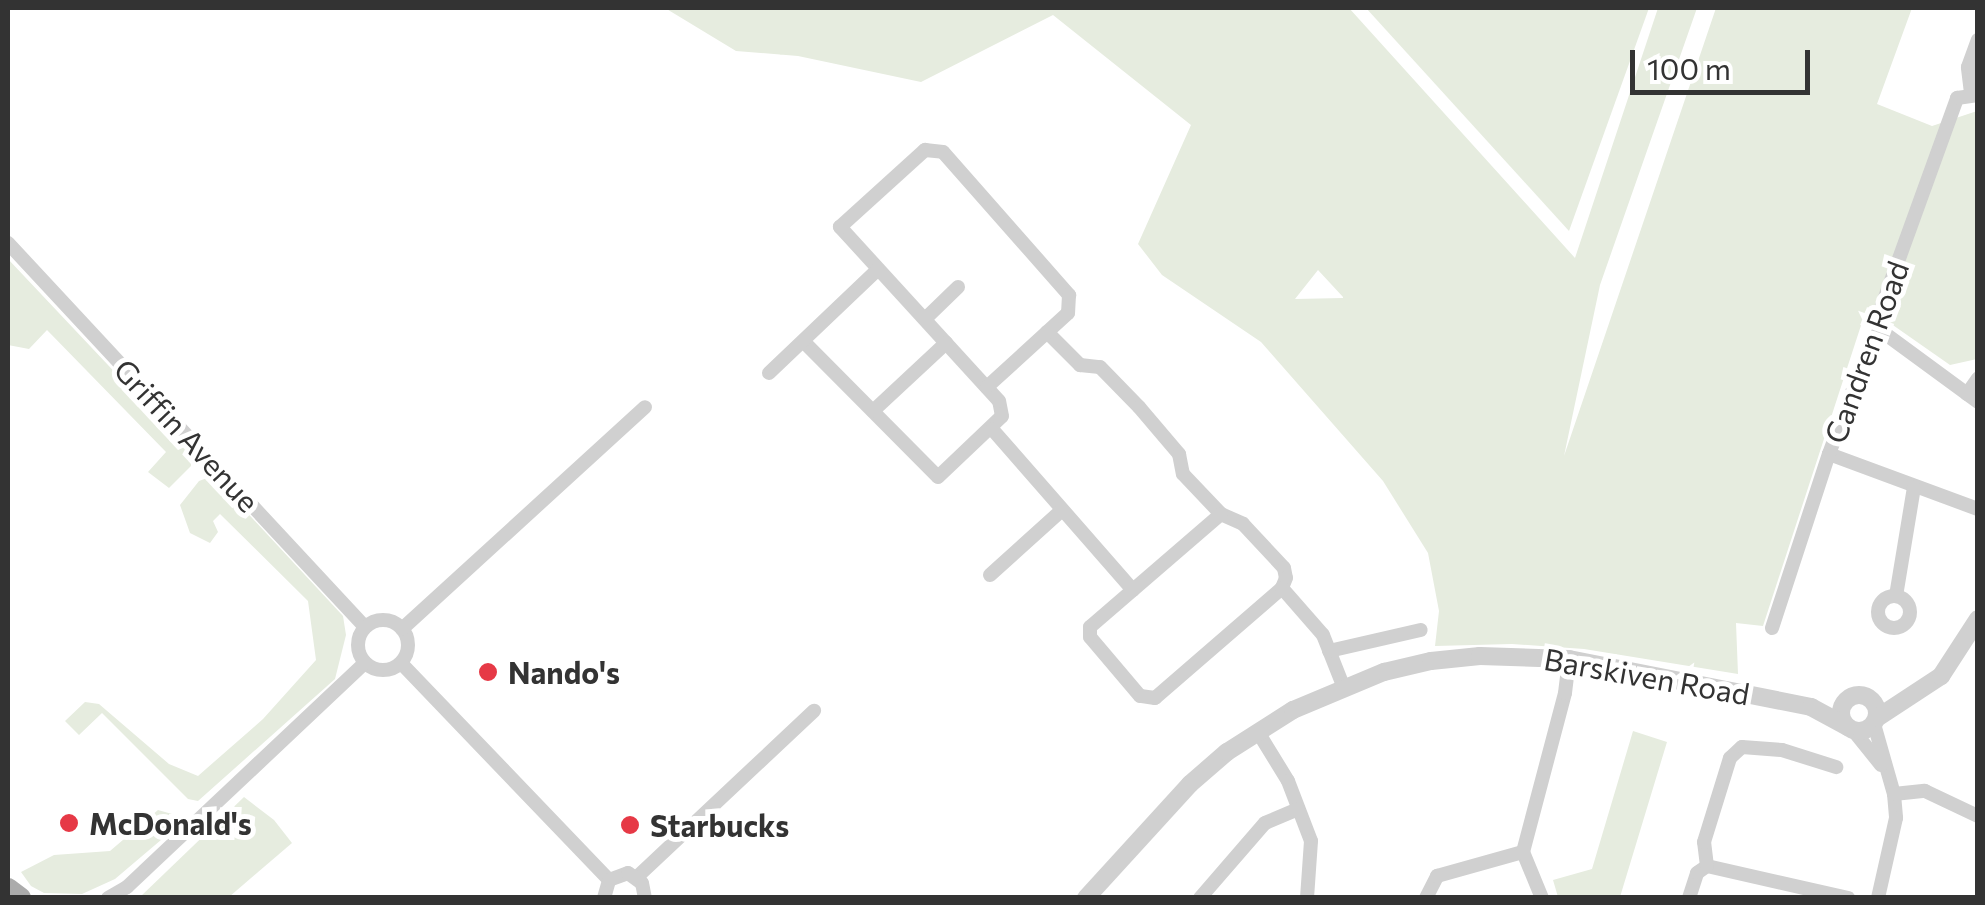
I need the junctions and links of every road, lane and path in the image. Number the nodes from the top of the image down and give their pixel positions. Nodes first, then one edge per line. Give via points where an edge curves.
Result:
1 (1978, 40) edge
2 (1974, 94) edge
3 (8, 243) edge
4 (877, 270) junction
5 (958, 287) dead end
6 (924, 318) junction
7 (1880, 330) junction
8 (1047, 332) junction
9 (804, 342) junction
10 (946, 343) junction
11 (769, 373) dead end
12 (1978, 378) edge
13 (987, 387) junction
14 (1972, 398) edge
15 (645, 407) dead end
16 (873, 410) junction
17 (992, 429) junction
18 (1829, 454) junction
19 (1914, 487) junction
20 (1978, 509) edge
21 (1062, 510) junction
22 (1221, 514) junction
23 (990, 576) dead end
24 (1282, 588) junction
25 (1133, 590) junction
26 (1762, 594) dead end
27 (1896, 596) dead end
28 (1779, 598) junction
29 (1978, 620) edge
30 (365, 627) junction
31 (1772, 628) dead end
32 (402, 629) junction
33 (1421, 630) dead end
34 (1329, 651) junction
35 (1570, 658) junction
36 (364, 663) junction
37 (401, 663) junction
38 (1344, 688) junction
39 (1917, 689) junction
40 (1856, 696) junction
41 (1811, 707) junction
42 (814, 711) dead end
43 (1875, 721) junction
44 (1850, 728) junction
45 (1258, 732) junction
46 (1836, 766) dead end
47 (1887, 774) junction
48 (1894, 794) junction
49 (1298, 809) junction
50 (1978, 816) edge
51 (1522, 852) junction
52 (1707, 866) junction
53 (638, 877) junction
54 (609, 880) junction
55 (8, 889) edge
56 (124, 892) edge
57 (20, 898) edge
58 (108, 898) edge
59 (604, 898) edge
60 (645, 898) edge
61 (1086, 898) edge
62 (1200, 898) edge
63 (1307, 898) edge
64 (1426, 898) edge
65 (1542, 898) edge
66 (1689, 898) edge
67 (1848, 898) edge
68 (1878, 898) edge

1 - 2 street via 1968,67
2 - 7 street, Candren Road via 1957,98 1880,314
3 - 30 street, Griffin Avenue
4 - 6 street
4 - 8 street via 840,226 925,150 943,152 1069,295 1068,313
4 - 9 street
5 - 6 street
6 - 10 street
7 - 14 street
7 - 18 street, Candren Road
8 - 13 street
8 - 22 street via 1080,365 1100,367 1139,407 1179,454 1183,474
9 - 11 street
9 - 16 street
10 - 13 street
10 - 16 street
12 - 14 street
13 - 17 street via 1002,416
15 - 32 street
16 - 17 street via 938,476
17 - 21 street
18 - 19 street
18 - 28 street, Candren Road
19 - 20 street
19 - 27 street
21 - 23 street
21 - 25 street
22 - 24 street via 1243,524 1284,568
22 - 25 street
24 - 25 street via 1155,698 1140,696 1090,637 1090,627
24 - 34 street
26 - 28 street
28 - 31 street, Candren Road
29 - 39 street via 1941,676
30 - 32 street via 383,620
30 - 36 street via 357,642
32 - 37 street via 408,645
33 - 34 street
34 - 38 street
35 - 38 street, Barskiven Road via 1432,662
35 - 41 street, Barskiven Road
35 - 51 street
36 - 37 street via 380,671
36 - 56 street
37 - 54 street
38 - 45 street, Barskiven Road
39 - 40 street, Barskiven Road
39 - 43 street
40 - 41 street, Barskiven Road
40 - 43 street via 1873,702
40 - 44 street via 1842,711
41 - 44 street, Barskiven Road
42 - 53 street
43 - 44 street via 1864,730
43 - 47 street
44 - 47 street
45 - 49 street
45 - 61 street, Barskiven Road via 1190,784
46 - 52 street via 1742,747 1730,758 1704,842
47 - 48 street
48 - 50 street via 1925,791
48 - 68 street via 1896,818
49 - 62 street via 1265,823
49 - 63 street via 1311,841
51 - 64 street via 1437,876
51 - 65 street
52 - 66 street via 1697,873
52 - 67 street
53 - 54 street
53 - 60 street
54 - 59 street
55 - 57 main road
56 - 58 street

